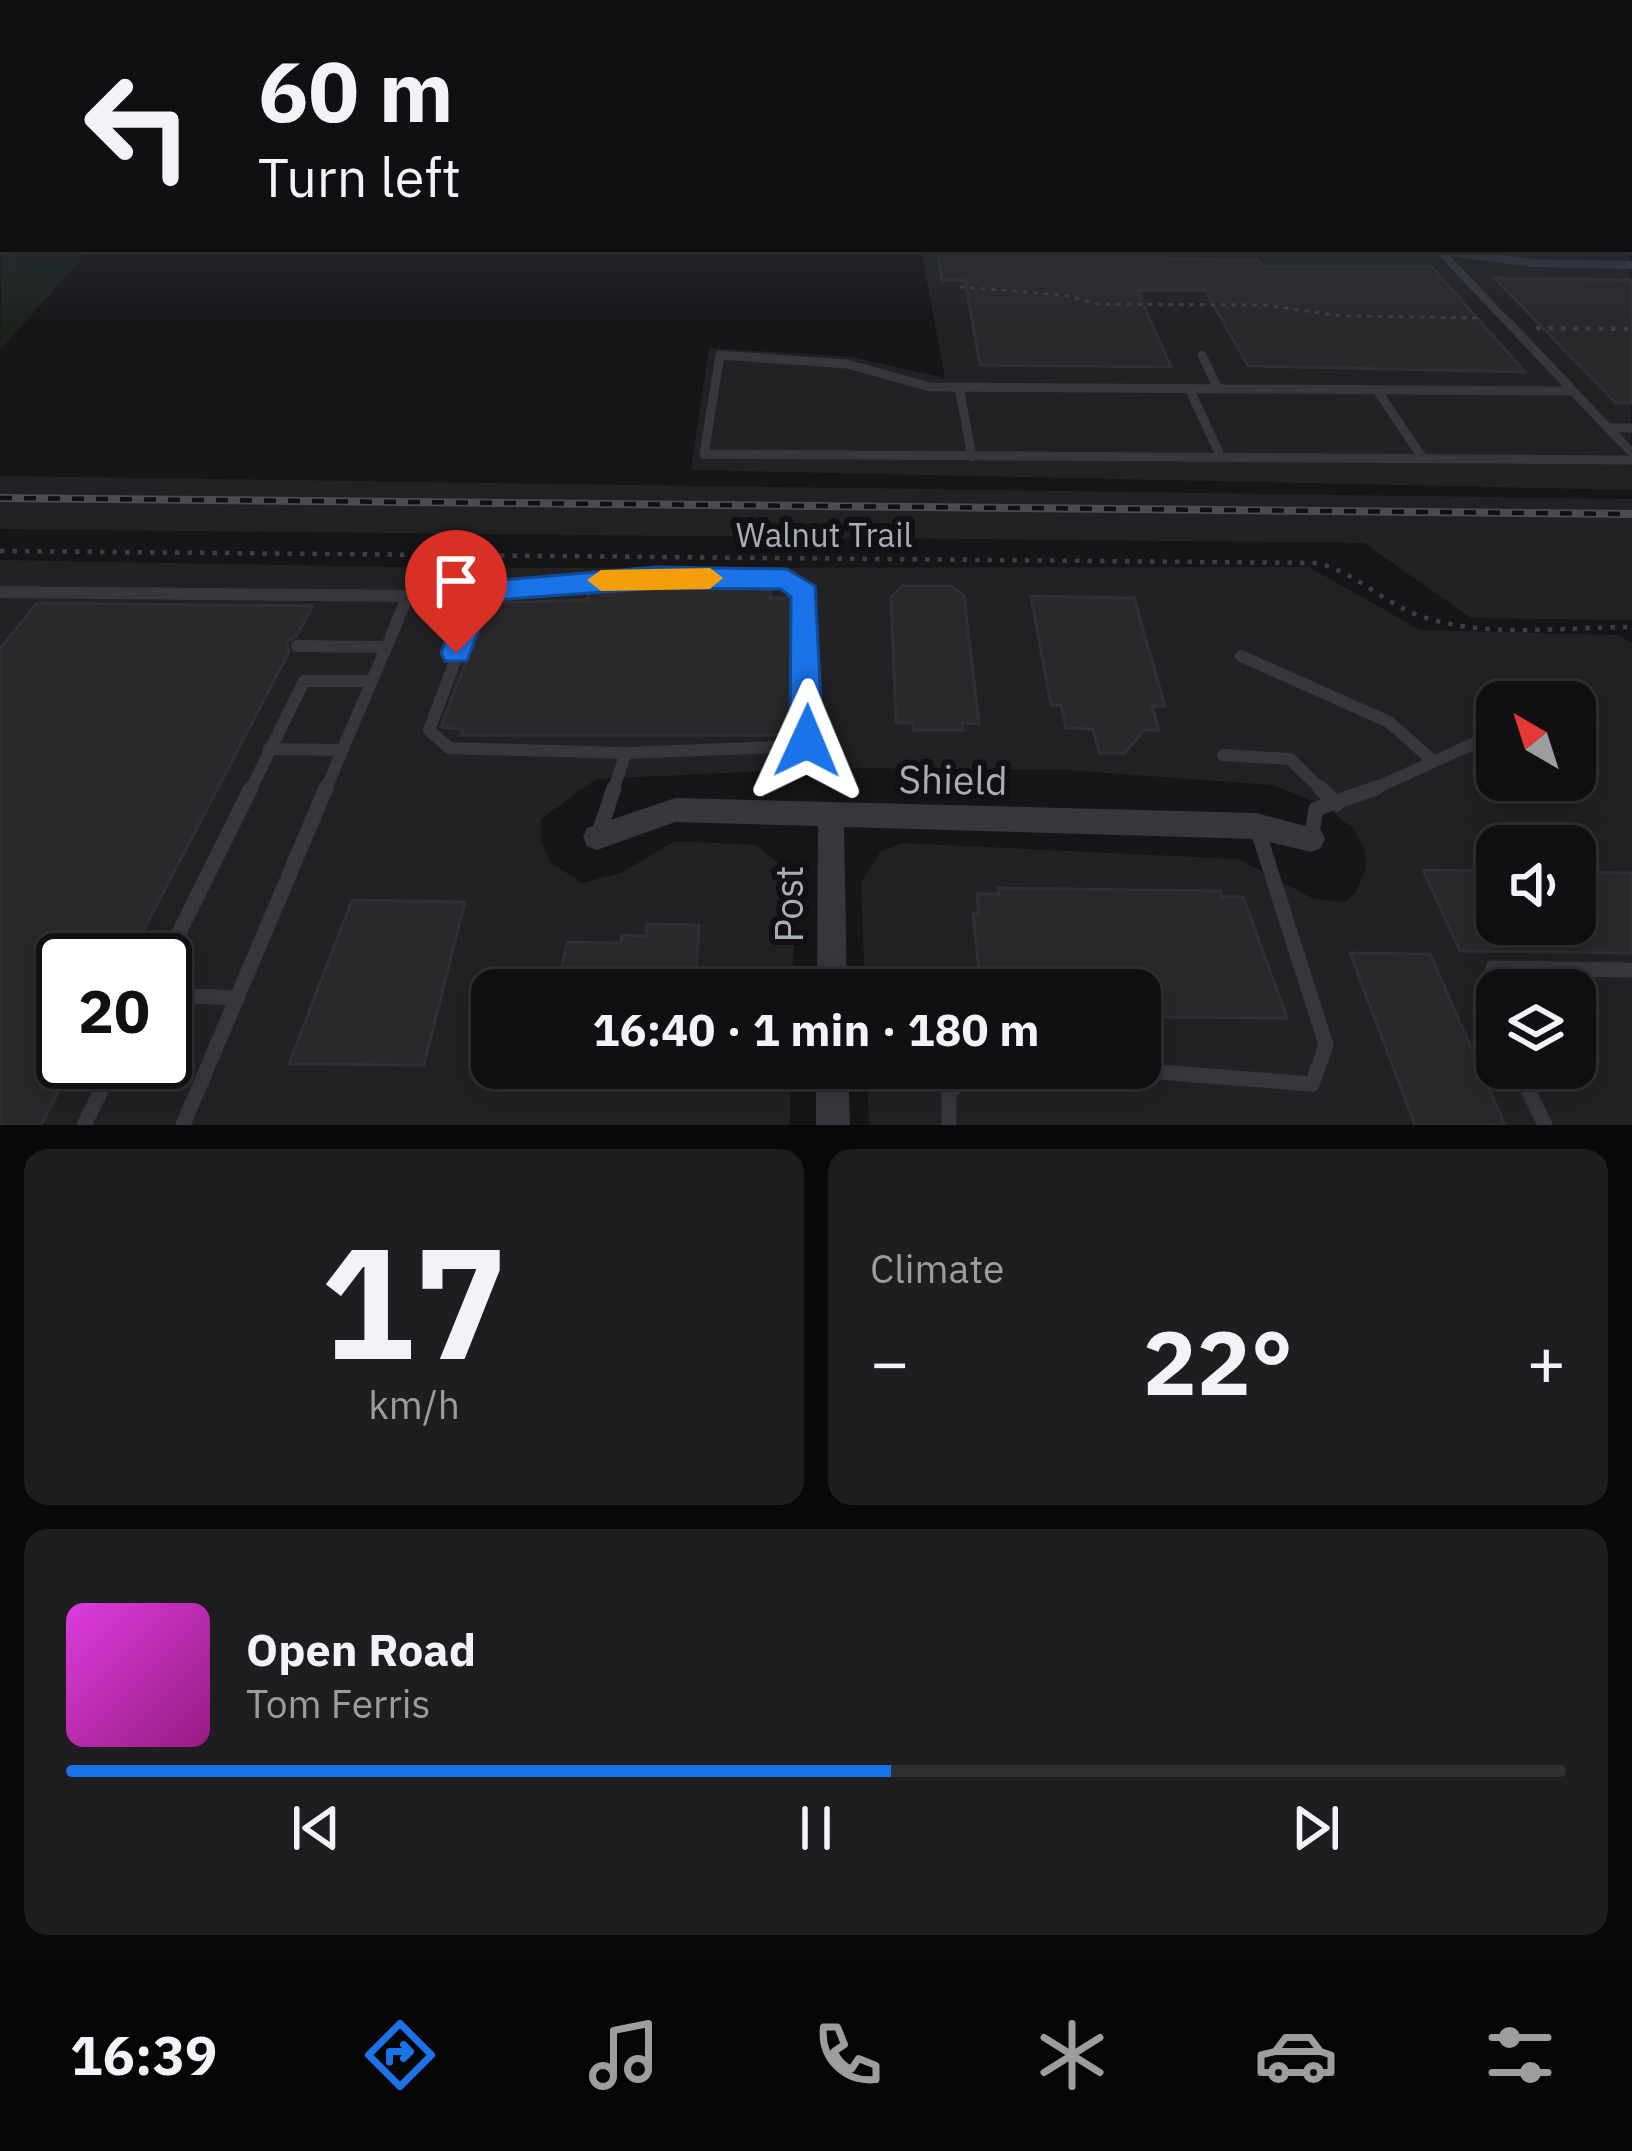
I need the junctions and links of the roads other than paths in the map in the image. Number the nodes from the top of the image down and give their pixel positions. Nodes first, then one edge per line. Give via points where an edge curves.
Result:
1 (1441, 252) edge
2 (1482, 252) edge
3 (1632, 265) edge
4 (1202, 355) dead end
5 (959, 387) junction
6 (1189, 388) junction
7 (1218, 389) junction
8 (1377, 390) junction
9 (1573, 391) junction
10 (1608, 428) junction
11 (1632, 428) edge
12 (1220, 455) junction
13 (1632, 456) edge
14 (972, 457) junction
15 (1422, 458) junction
16 (1, 589) edge
17 (297, 646) dead end
18 (386, 647) junction
19 (1241, 656) dead end
20 (372, 681) junction
21 (1476, 742) edge
22 (269, 749) junction
23 (342, 750) junction
24 (626, 753) junction
25 (1223, 755) dead end
26 (1432, 760) junction
27 (1337, 804) junction
28 (831, 817) junction
29 (1256, 826) junction
30 (597, 837) joint
31 (1311, 839) joint
32 (179, 933) edge
33 (832, 969) edge
34 (1493, 969) edge
35 (1562, 969) edge
36 (1596, 969) edge
37 (1632, 970) edge
38 (192, 996) edge
39 (237, 998) junction
40 (1161, 1072) edge
41 (102, 1089) edge
42 (832, 1089) edge
43 (954, 1089) edge
44 (1526, 1089) edge
45 (84, 1125) edge
46 (183, 1125) edge
47 (833, 1125) edge
48 (949, 1125) edge
49 (1544, 1125) edge

1 - 9 lane
2 - 3 lane via 1534,263
4 - 7 lane
5 - 6 lane
5 - 14 lane
5 - 14 lane via 847,364 720,355 704,454
6 - 7 lane
6 - 12 lane
7 - 8 lane
8 - 9 lane
8 - 15 lane
9 - 10 lane
10 - 11 lane
10 - 13 lane
12 - 14 lane
12 - 15 lane
13 - 15 lane
16 - 18 lane via 408,596
17 - 18 lane
18 - 20 lane
19 - 26 lane via 1389,722
20 - 22 lane via 304,681
20 - 23 lane
21 - 26 lane
22 - 23 lane
22 - 32 lane
23 - 39 lane
24 - 24 lane via 807,741 801,586 787,579 656,578 481,593 429,730 434,740 449,748
24 - 30 lane
25 - 27 lane via 1289,758
26 - 27 lane
27 - 31 lane via 1316,809
28 - 29 street, Shield
28 - 30 street, Shield via 675,810
28 - 33 street, Post
29 - 31 street, Shield
29 - 40 lane via 1326,1045 1312,1084
34 - 35 lane
36 - 37 lane
38 - 39 lane
39 - 46 lane
41 - 45 lane
42 - 47 street
43 - 48 lane
44 - 49 lane

